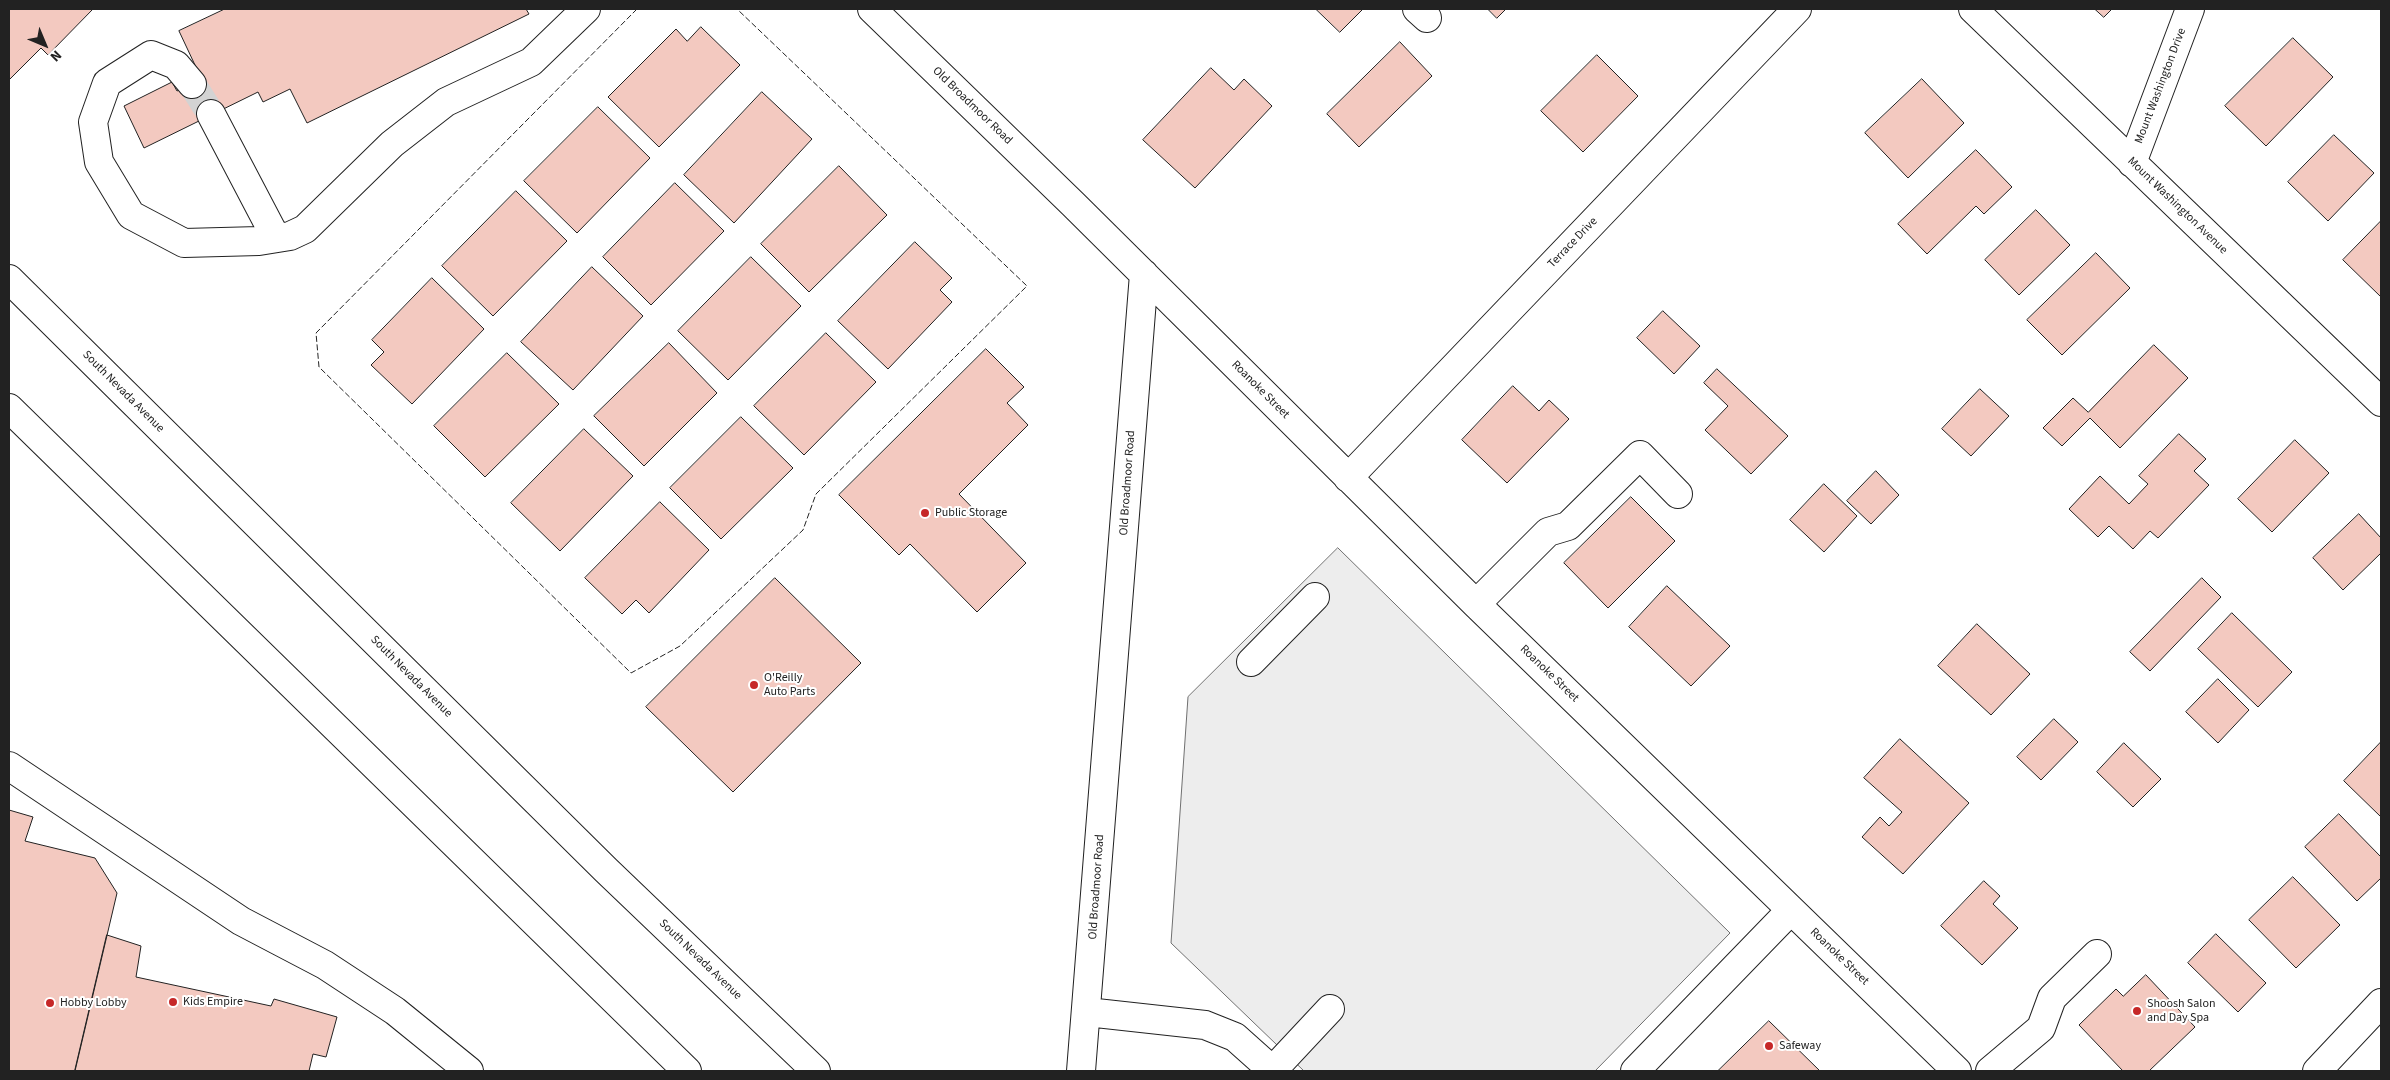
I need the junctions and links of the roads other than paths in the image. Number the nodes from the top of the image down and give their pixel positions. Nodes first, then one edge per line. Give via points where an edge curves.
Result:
1 (586, 9) edge
2 (872, 9) edge
3 (1797, 9) edge
4 (1973, 9) edge
5 (2190, 9) edge
6 (192, 84) tunnel mouth
7 (211, 114) tunnel mouth
8 (2132, 162) junction
9 (276, 238) junction
10 (1144, 274) junction
11 (9, 279) edge
12 (2381, 402) edge
13 (9, 408) edge
14 (1348, 478) junction
15 (1678, 494) dead end
16 (1315, 598) dead end
17 (1476, 604) junction
18 (1250, 662) dead end
19 (9, 766) edge
20 (1790, 910) junction
21 (2097, 954) dead end
22 (2381, 1003) edge
23 (1330, 1009) dead end
24 (1087, 1012) junction
25 (469, 1071) edge
26 (687, 1071) edge
27 (816, 1071) edge
28 (1081, 1071) edge
29 (1272, 1071) edge
30 (1635, 1071) edge
31 (1957, 1071) edge
32 (1990, 1071) edge
33 (2317, 1071) edge

1 - 9 main road via 531,62 446,102 392,144 305,229
2 - 10 main road, Old Broadmoor Road
3 - 14 main road, Terrace Drive
4 - 8 main road, Mount Washington Avenue
5 - 8 main road, Mount Washington Drive
6 - 9 main road via 176,65 151,55 107,83 93,122 99,162 131,215 184,243
7 - 9 main road
8 - 12 main road, Mount Washington Avenue
10 - 14 main road, Roanoke Street
10 - 24 main road, Old Broadmoor Road
11 - 27 main road, South Nevada Avenue via 599,863
13 - 26 main road
14 - 17 main road, Roanoke Street
15 - 17 main road via 1640,455 1568,526 1548,532
16 - 18 main road
17 - 20 main road, Roanoke Street
19 - 25 main road via 241,921 325,965 395,1011
20 - 30 main road
20 - 31 main road, Roanoke Street
21 - 32 main road via 2052,998 2041,1028
22 - 33 main road
23 - 29 main road
24 - 28 main road, Old Broadmoor Road
24 - 29 main road via 1206,1025 1235,1037

